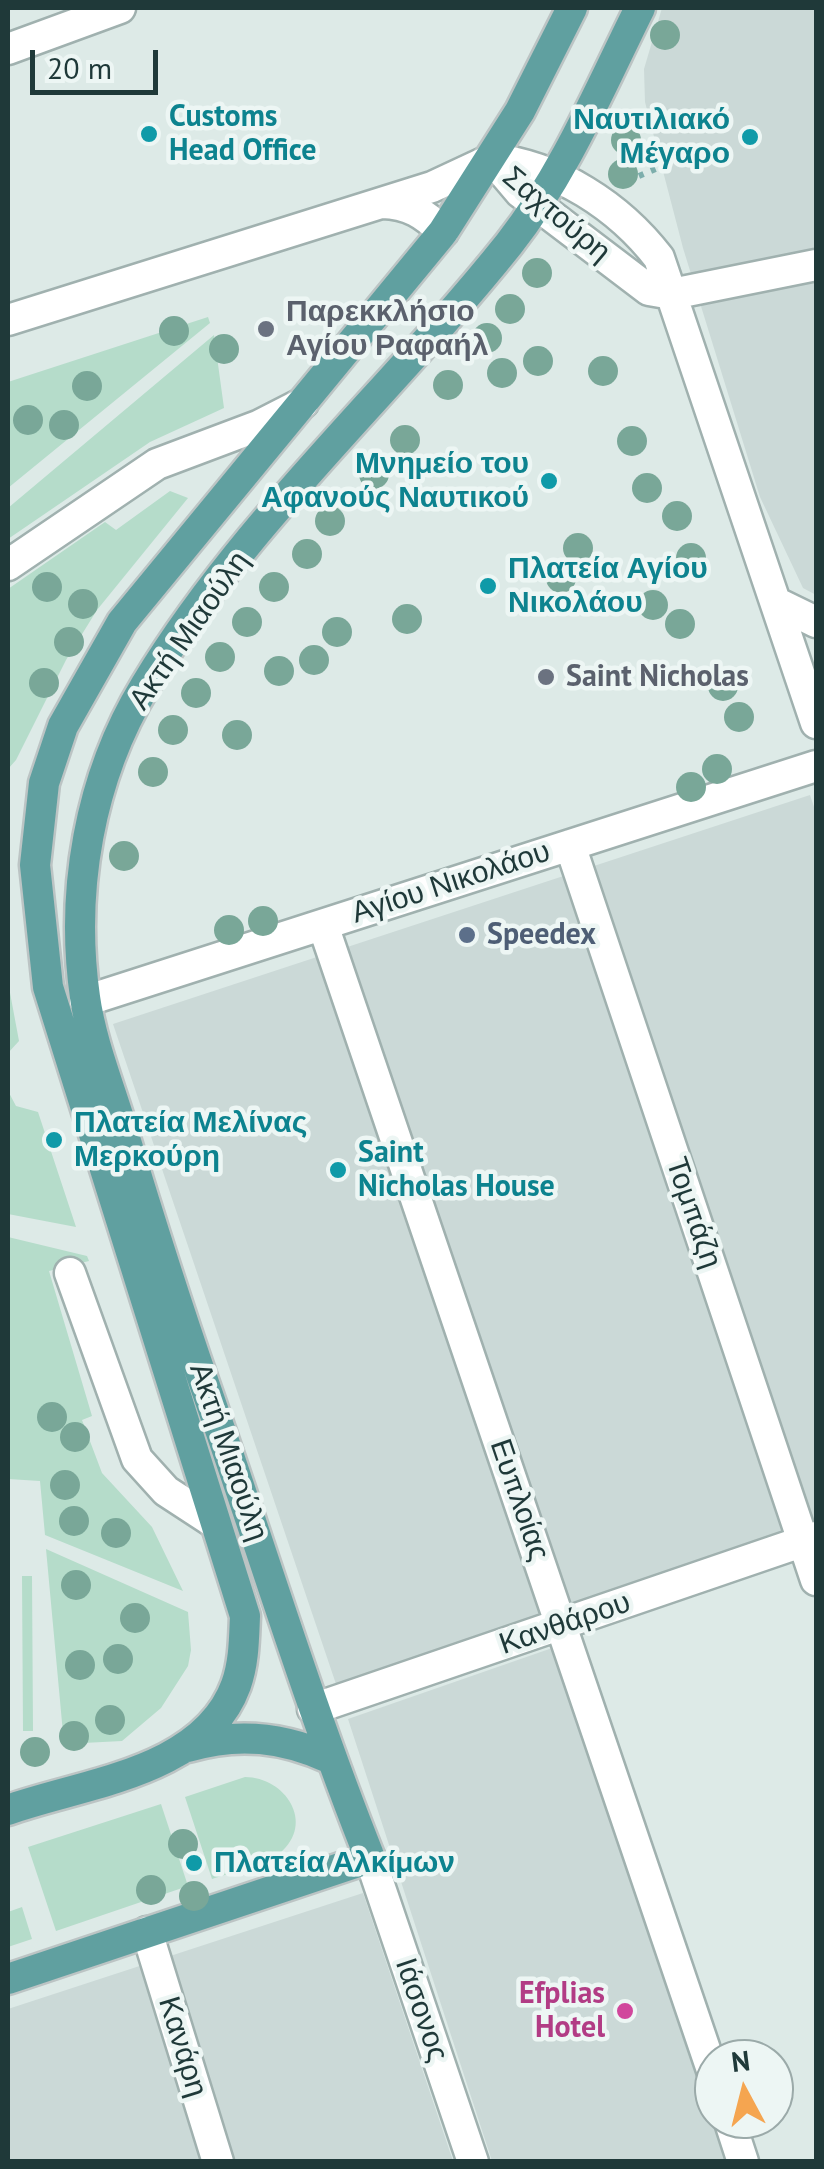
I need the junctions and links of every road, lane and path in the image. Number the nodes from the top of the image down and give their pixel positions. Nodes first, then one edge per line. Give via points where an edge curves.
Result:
1 (120, 8) edge
2 (572, 8) edge
3 (640, 8) edge
4 (8, 49) edge
5 (492, 159) junction
6 (679, 159) dead end
7 (556, 175) junction
8 (598, 200) junction
9 (378, 203) junction
10 (538, 203) junction
11 (443, 232) junction
12 (816, 265) edge
13 (672, 294) junction
14 (8, 320) edge
15 (303, 404) junction
16 (8, 565) edge
17 (776, 603) junction
18 (816, 622) edge
19 (816, 724) edge
20 (816, 766) edge
21 (570, 845) junction
22 (323, 925) junction
23 (85, 1001) junction
24 (70, 1273) dead end
25 (214, 1523) junction
26 (810, 1540) edge
27 (816, 1580) edge
28 (562, 1625) junction
29 (313, 1709) junction
30 (184, 1748) junction
31 (331, 1759) junction
32 (9, 1809) edge
33 (370, 1858) junction
34 (147, 1932) junction
35 (8, 1979) edge
36 (702, 2039) edge
37 (218, 2162) edge
38 (473, 2162) edge

1 - 4 street
2 - 5 main road, Ακτή Μιαούλη
3 - 7 main road, Ακτή Μιαούλη
5 - 7 street, Σαχτούρη
5 - 9 street
5 - 10 street, Σαχτούρη
5 - 11 main road, Ακτή Μιαούλη
6 - 8 path via 610,188
7 - 8 street, Σαχτούρη
7 - 10 main road, Ακτή Μιαούλη
8 - 13 street, Σαχτούρη via 650,246
9 - 11 street via 425,214
9 - 14 street
10 - 13 street, Σαχτούρη via 640,284
10 - 23 main road, Ακτή Μιαούλη via 327,447 144,688 106,774 84,857
11 - 15 main road, Ακτή Μιαούλη
12 - 13 street
13 - 17 street, Σαχτούρη
15 - 16 street via 156,464
15 - 25 main road, Ακτή Μιαούλη via 122,622 98,662 63,726 44,783 36,865 48,987
17 - 18 street
17 - 19 street, Σαχτούρη
20 - 21 street, Αγίου Νικολάου
21 - 22 street, Αγίου Νικολάου
21 - 26 street, Τομπάζη
22 - 23 street, Αγίου Νικολάου
22 - 28 street, Ευπλοίας
23 - 29 main road, Ακτή Μιαούλη via 171,1290
24 - 25 street via 136,1459 166,1491
25 - 30 main road, Ακτή Μιαούλη via 245,1616 241,1668 224,1710
26 - 27 street, Τομπάζη
26 - 28 street, Κανθάρου
28 - 29 street, Κανθάρου
28 - 36 street, Ευπλοίας
29 - 31 main road, Ακτή Μιαούλη
30 - 31 main road, Ακτή Μιαούλη via 262,1738
30 - 32 main road, Ακτή Μιαούλη via 154,1764
31 - 33 main road, Ακτή Μιαούλη
33 - 34 main road
33 - 38 street, Ιάσονος
34 - 35 main road
34 - 37 street, Κανάρη

